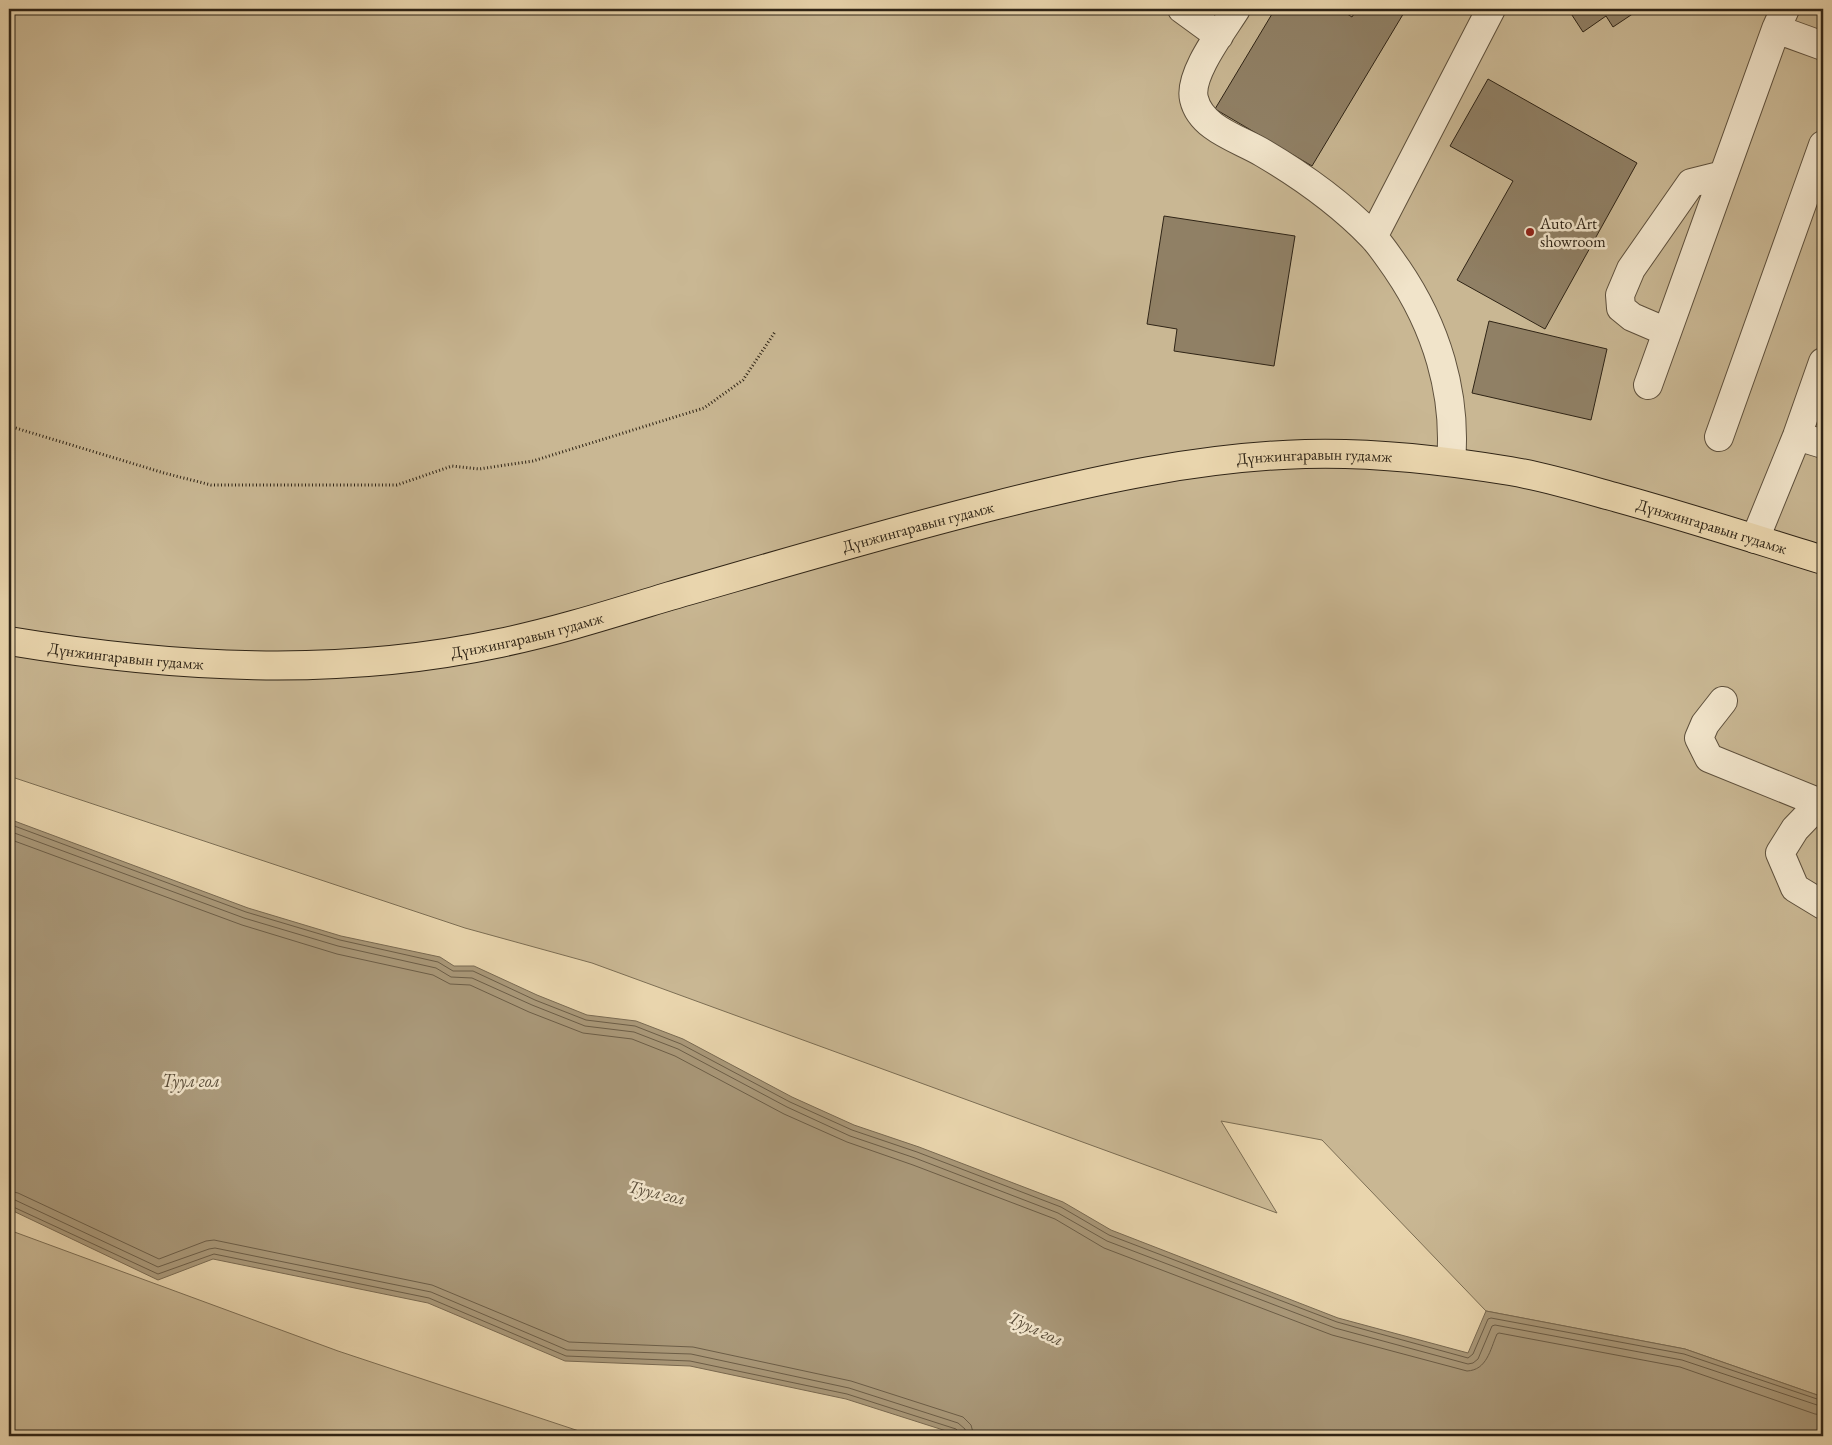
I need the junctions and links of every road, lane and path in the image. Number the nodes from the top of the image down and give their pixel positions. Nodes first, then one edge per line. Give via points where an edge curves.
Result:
1 (1182, 9) edge
2 (1236, 9) edge
3 (1491, 9) edge
4 (1780, 19) edge
5 (1220, 36) junction
6 (1823, 46) edge
7 (1823, 145) edge
8 (1723, 175) junction
9 (1373, 237) junction
10 (775, 332) dead end
11 (1667, 332) junction
12 (1823, 362) edge
13 (1648, 385) dead end
14 (9, 426) edge
15 (1797, 436) junction
16 (1719, 437) dead end
17 (1823, 444) edge
18 (1452, 462) junction
19 (1755, 539) junction
20 (1823, 560) edge
21 (9, 642) edge
22 (1723, 700) dead end
23 (1821, 802) edge
24 (1823, 905) edge

1 - 5 street
2 - 5 street
3 - 9 street
4 - 6 street
4 - 8 street
5 - 9 street via 1198,71 1193,86 1194,100 1204,118 1309,182
7 - 16 street
8 - 11 street
8 - 11 street via 1691,183 1631,269 1620,295 1621,308 1632,317
9 - 18 street via 1403,278 1435,343 1450,397
10 - 14 path via 743,380 704,408 533,460 479,469 452,466 397,485 211,485
11 - 13 street
12 - 15 street
15 - 17 street
15 - 19 street
18 - 19 main road, Дүнжингаравын гудамж via 1513,471 1585,488
18 - 21 main road, Дүнжингаравын гудамж via 1352,454 1306,454 1224,460 1136,473 923,524 568,627 499,644 395,661 341,666 208,664 80,653
19 - 20 main road, Дүнжингаравын гудамж
22 - 23 street via 1705,724 1700,738 1709,758
23 - 24 street via 1795,829 1780,853 1795,888

